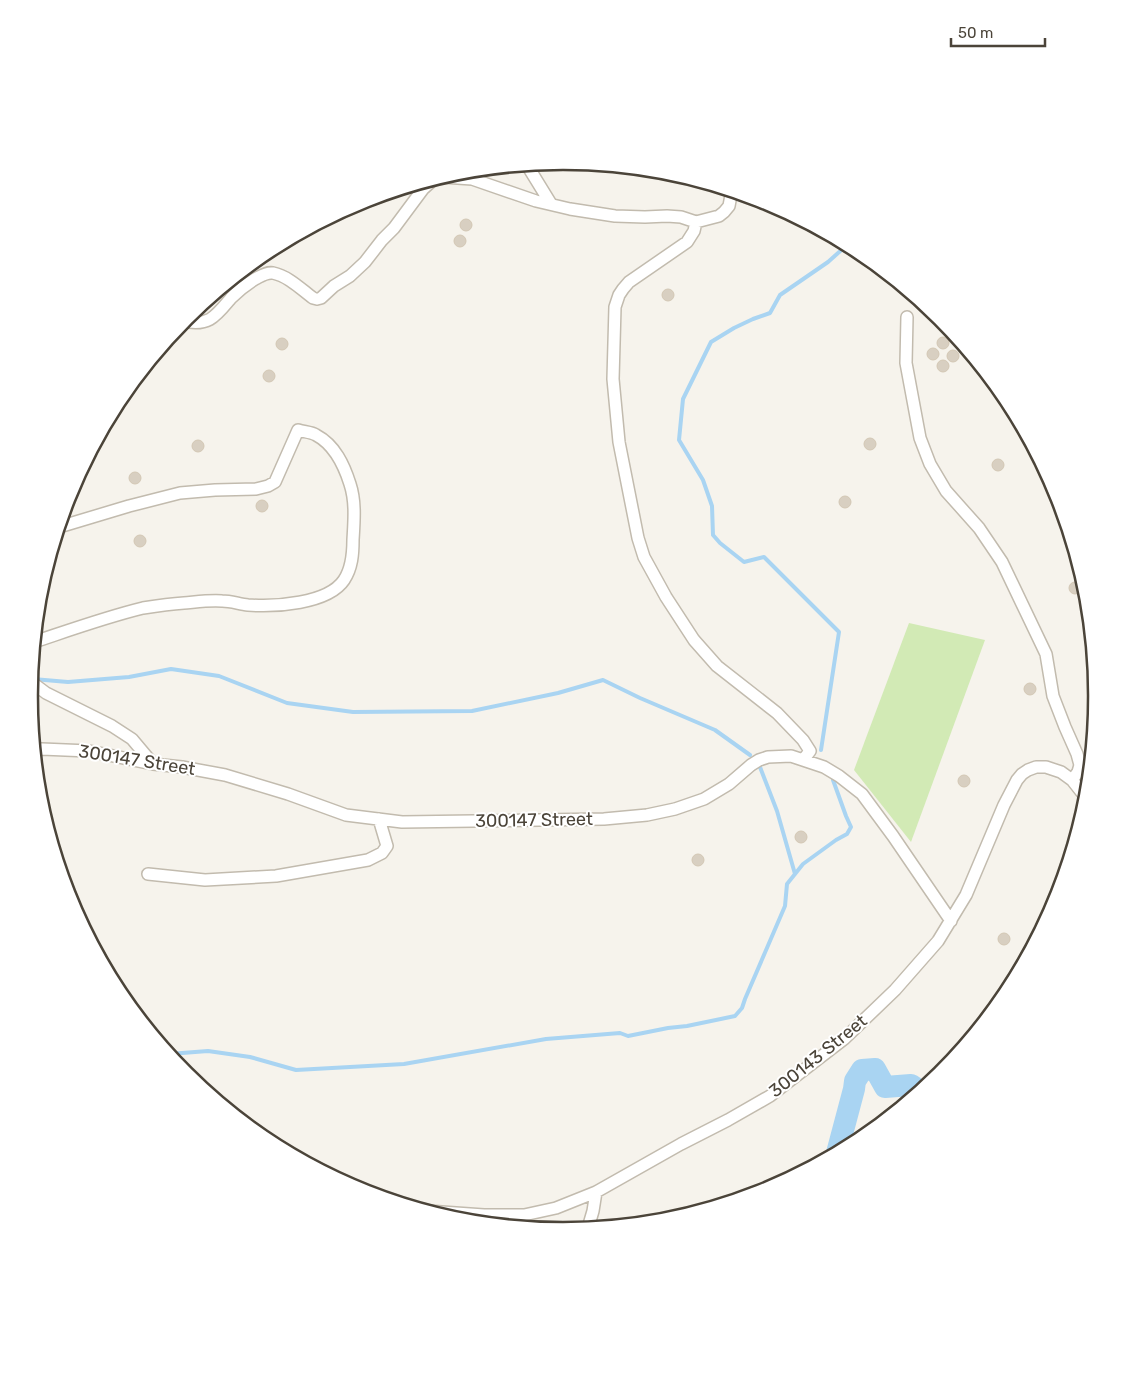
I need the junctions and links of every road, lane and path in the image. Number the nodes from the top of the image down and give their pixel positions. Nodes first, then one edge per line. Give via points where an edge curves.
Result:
1 (531, 172) edge
2 (472, 179) edge
3 (423, 189) edge
4 (731, 198) edge
5 (551, 204) junction
6 (696, 222) junction
7 (907, 317) dead end
8 (193, 322) edge
9 (66, 525) edge
10 (41, 640) edge
11 (38, 687) edge
12 (41, 749) edge
13 (803, 760) junction
14 (153, 764) junction
15 (1072, 780) junction
16 (1080, 790) edge
17 (379, 819) junction
18 (148, 874) dead end
19 (950, 921) junction
20 (596, 1192) junction
21 (482, 1215) edge
22 (590, 1220) edge

1 - 5 street
2 - 5 street
3 - 8 street via 364,262 321,298 313,298 288,279 264,274 248,284 212,319
4 - 6 street via 729,206 719,216
5 - 6 street via 615,216 681,217
6 - 13 street via 687,242 629,282 615,307 613,379 619,442 638,538 644,557 694,640 717,666 777,713 802,740 810,750
7 - 15 street via 906,363 920,438 946,491 979,528 1002,562 1046,654 1053,696 1080,765
9 - 10 street via 180,493 268,486 276,482 298,430 317,436 337,455 352,489 355,515 348,571 344,581 325,595 281,604 249,605 222,601 145,608
11 - 14 street via 132,739
12 - 14 street, 300147 Street via 89,750
13 - 17 street, 300147 Street via 791,756 759,760 704,799 647,816 402,822
13 - 19 street, 300147 Street via 840,776 862,794
14 - 17 street, 300147 Street via 225,775 346,815
15 - 16 street, 300143 Street
15 - 19 street, 300143 Street via 1046,767 1028,770 1017,780 966,895
17 - 18 street via 387,846 378,856 368,860 276,876 205,880
19 - 20 street, 300143 Street via 938,941 895,990 844,1039 770,1096
20 - 21 street, 300143 Street via 556,1208 524,1215
20 - 22 street

